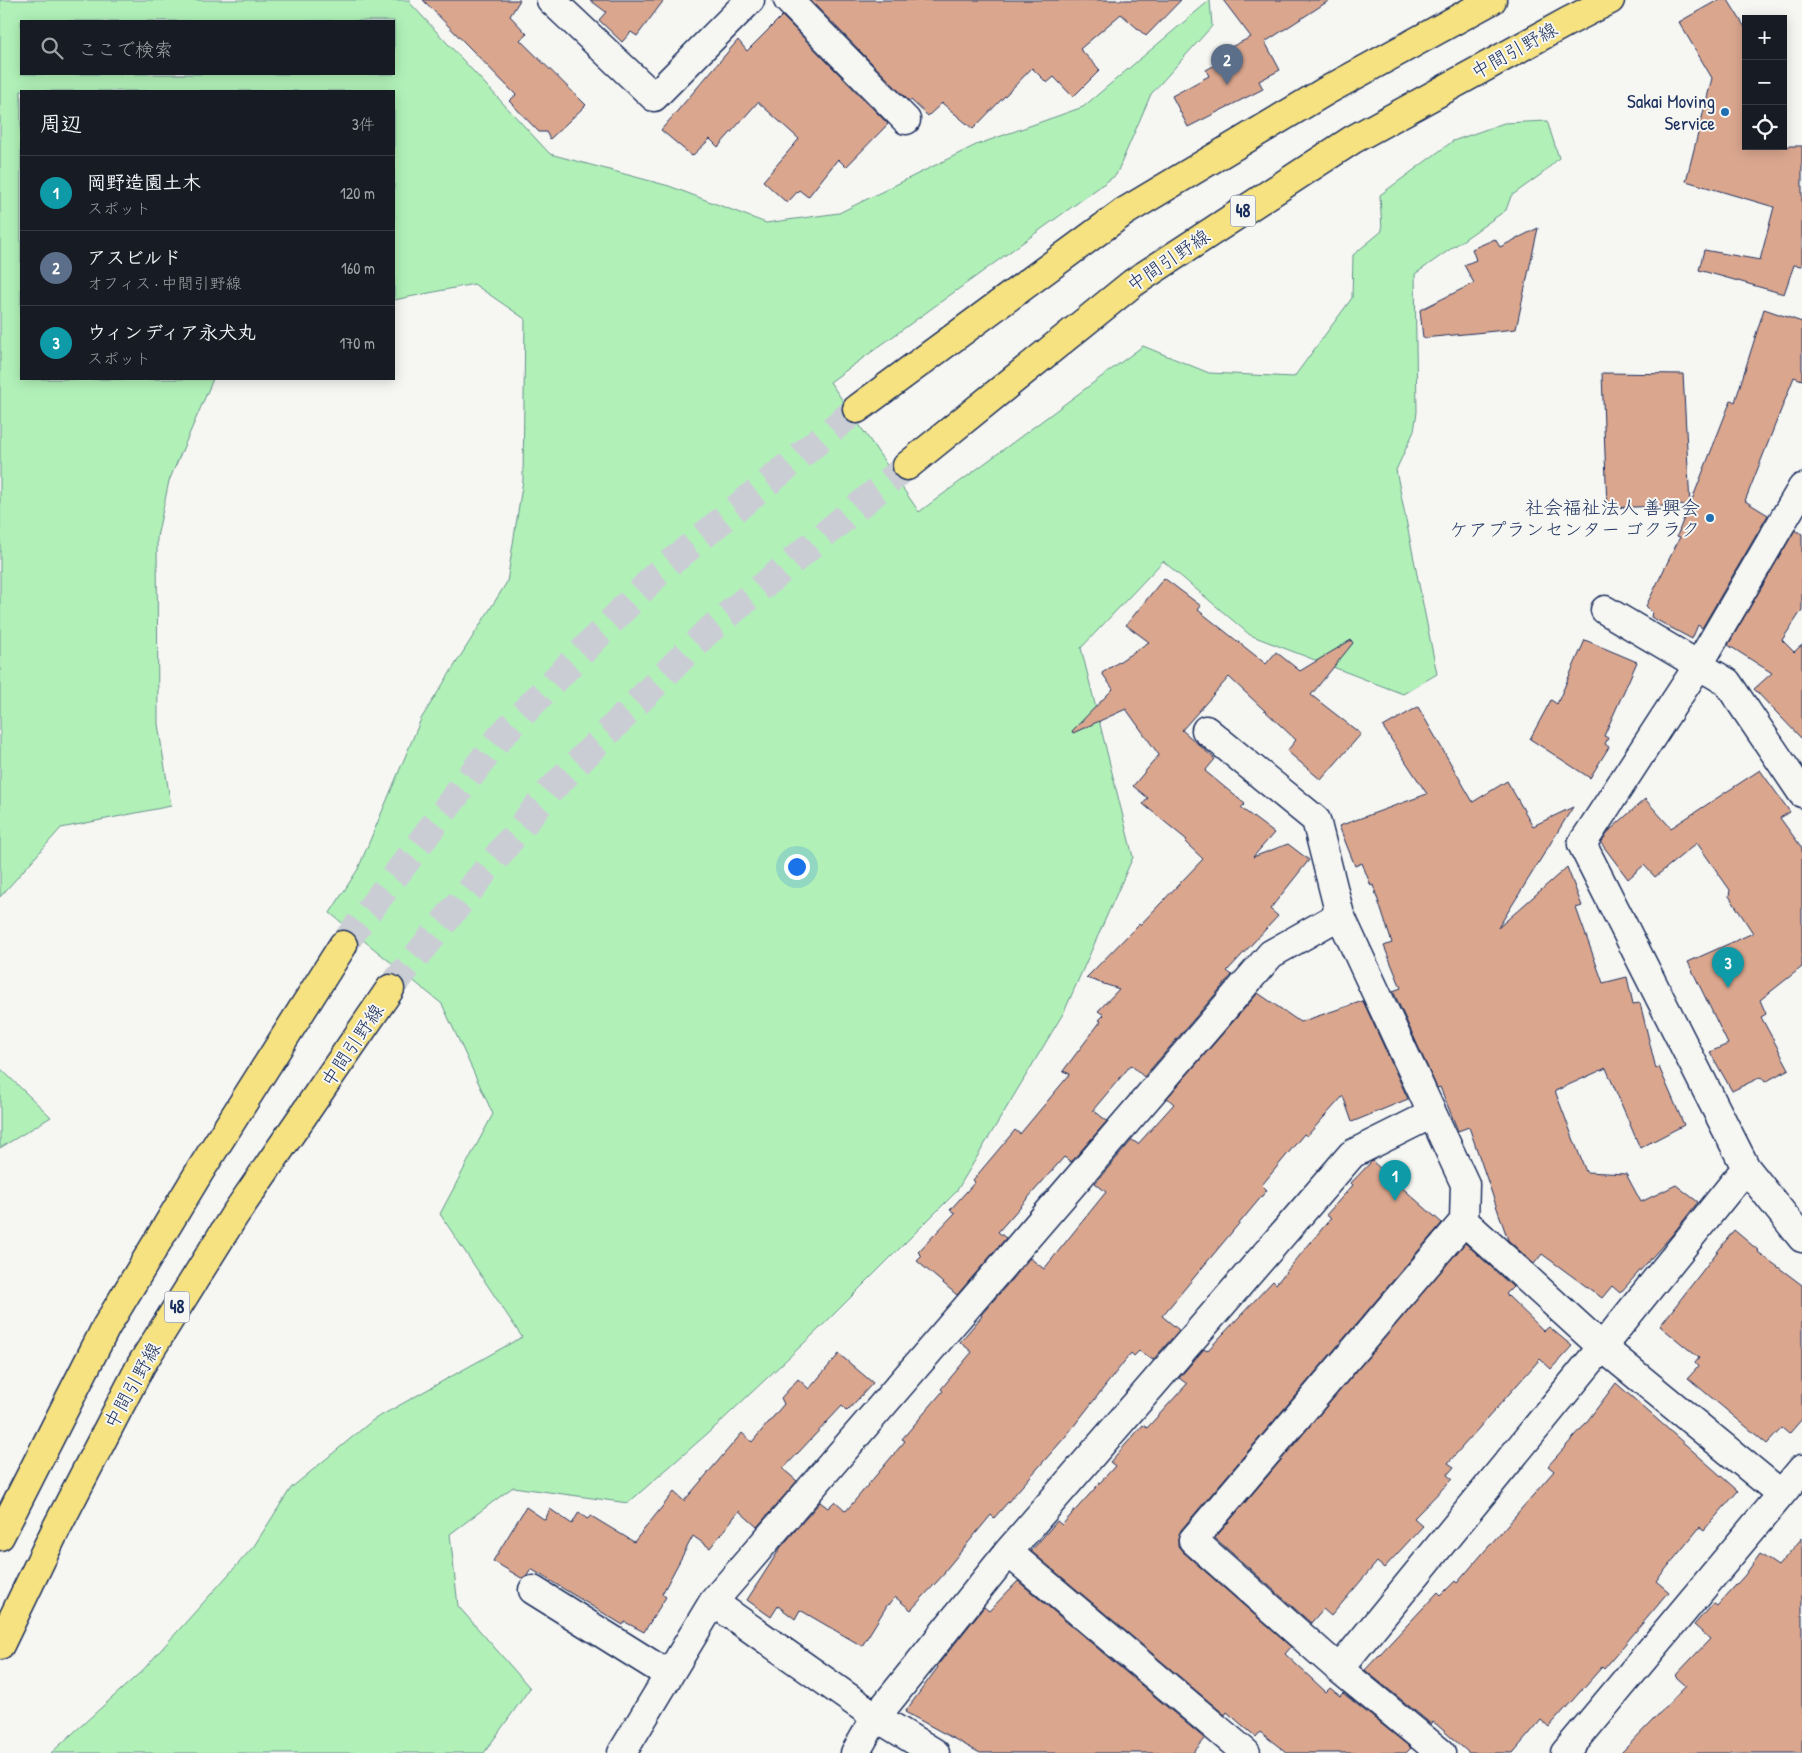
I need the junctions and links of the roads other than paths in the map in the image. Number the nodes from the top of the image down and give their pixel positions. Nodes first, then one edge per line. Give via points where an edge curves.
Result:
1 (551, 0) edge
2 (750, 0) edge
3 (788, 0) edge
4 (1492, 0) edge
5 (1610, 0) edge
6 (906, 120) dead end
7 (857, 409) tunnel mouth
8 (907, 466) tunnel mouth
9 (1802, 488) edge
10 (1605, 610) dead end
11 (1698, 666) junction
12 (1206, 730) dead end
13 (1802, 793) edge
14 (1340, 915) junction
15 (343, 944) tunnel mouth
16 (390, 989) tunnel mouth
17 (1432, 1114) junction
18 (1746, 1168) junction
19 (1464, 1221) junction
20 (1802, 1238) edge
21 (1602, 1348) junction
22 (1802, 1468) edge
23 (1781, 1494) junction
24 (0, 1536) edge
25 (1008, 1552) junction
26 (533, 1590) dead end
27 (713, 1602) junction
28 (0, 1645) edge
29 (1339, 1669) junction
30 (669, 1675) junction
31 (876, 1717) junction
32 (622, 1753) edge
33 (855, 1753) edge
34 (935, 1753) edge
35 (1246, 1753) edge
36 (1441, 1753) edge
37 (1566, 1753) edge

1 - 2 street via 654,97
3 - 6 street
4 - 7 main road via 1326,91 1124,212
5 - 8 main road, 中間引野線 / 48 via 1352,140 1133,282
9 - 11 street
10 - 11 street
11 - 13 street via 1727,682
11 - 18 street via 1582,844
12 - 14 street via 1316,820
14 - 17 street
14 - 27 street via 1271,954
15 - 24 main road via 106,1327
16 - 28 main road, 中間引野線 / 48 via 234,1216 141,1365
17 - 19 street via 1465,1184
17 - 25 street via 1352,1154
18 - 20 street
18 - 21 street
19 - 21 street
19 - 29 street via 1193,1540
21 - 23 street
21 - 29 street
22 - 23 street
23 - 37 street
25 - 31 street
25 - 35 street
26 - 30 street
27 - 30 street
27 - 31 street
29 - 36 street
30 - 32 street
31 - 33 street
31 - 34 street

